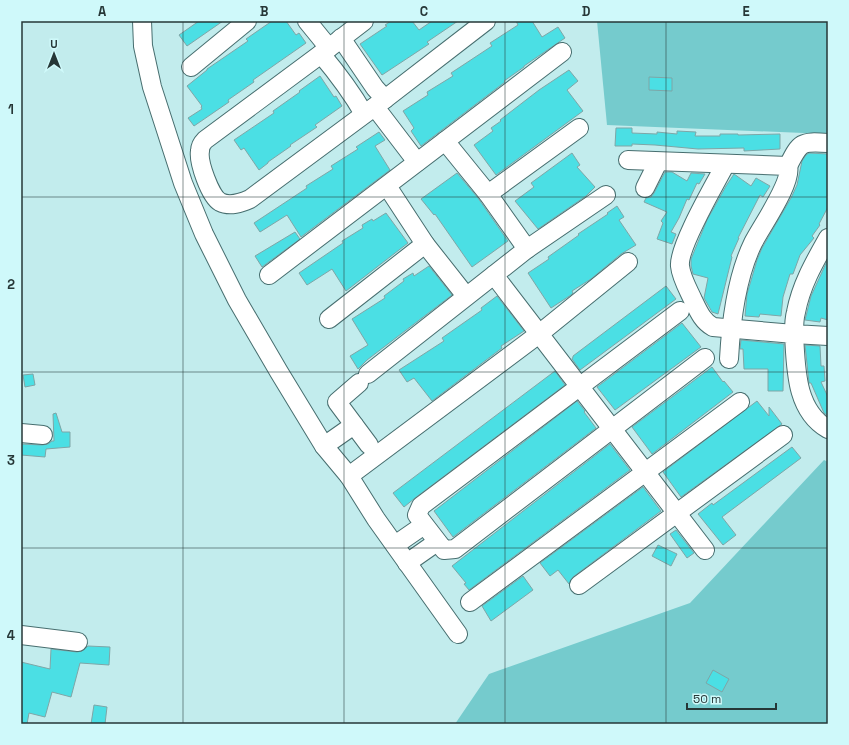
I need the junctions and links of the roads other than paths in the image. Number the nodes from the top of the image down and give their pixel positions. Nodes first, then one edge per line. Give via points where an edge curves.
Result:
1 (142, 21) edge
2 (247, 21) edge
3 (307, 21) edge
4 (364, 21) edge
5 (486, 21) edge
6 (330, 47) junction
7 (562, 52) dead end
8 (191, 67) dead end
9 (375, 107) junction
10 (579, 128) dead end
11 (444, 141) junction
12 (828, 143) edge
13 (628, 160) dead end
14 (417, 162) junction
15 (658, 162) junction
16 (725, 165) junction
17 (788, 166) junction
18 (209, 185) junction
19 (387, 186) junction
20 (645, 188) dead end
21 (488, 194) junction
22 (606, 195) dead end
23 (189, 198) junction
24 (828, 238) edge
25 (425, 244) junction
26 (527, 250) junction
27 (628, 262) dead end
28 (269, 275) dead end
29 (494, 275) junction
30 (466, 296) junction
31 (680, 311) dead end
32 (329, 319) dead end
33 (730, 329) junction
34 (539, 334) junction
35 (794, 334) junction
36 (828, 336) edge
37 (705, 358) dead end
38 (729, 360) dead end
39 (579, 387) junction
40 (740, 402) dead end
41 (354, 425) junction
42 (612, 429) junction
43 (828, 430) edge
44 (21, 433) edge
45 (43, 435) dead end
46 (783, 435) dead end
47 (368, 445) dead end
48 (324, 446) junction
49 (645, 472) junction
50 (349, 476) junction
51 (676, 513) junction
52 (424, 525) junction
53 (437, 542) junction
54 (395, 545) junction
55 (705, 550) dead end
56 (408, 563) junction
57 (579, 585) dead end
58 (470, 602) dead end
59 (458, 634) dead end
60 (21, 635) edge
61 (78, 642) dead end

1 - 23 street via 143,46 152,87
2 - 8 street
3 - 6 street
4 - 6 street
5 - 9 street
6 - 9 street via 375,88
6 - 9 street via 335,71 356,101
6 - 18 street via 205,140 201,145 200,156
7 - 11 street
9 - 14 street
9 - 18 street via 250,199 237,204 221,202
10 - 21 street
11 - 14 street
11 - 21 street
12 - 17 street via 800,145
13 - 15 street
14 - 19 street
15 - 16 street
15 - 20 street
16 - 17 street
16 - 33 street via 687,239 680,265 684,281 704,321 713,327
17 - 33 street via 788,177 745,262
18 - 23 street
19 - 25 street
19 - 28 street
21 - 26 street
22 - 26 street
23 - 48 street via 237,300
24 - 35 street via 812,265 802,292 796,312
25 - 30 street
25 - 32 street
26 - 29 street
27 - 34 street
29 - 30 street
29 - 34 street
30 - 41 street via 337,402
31 - 39 street
33 - 35 street
33 - 38 street
34 - 39 street
34 - 50 street
35 - 36 street
35 - 43 street via 800,392 812,416
37 - 42 street
39 - 42 street
39 - 52 street via 421,506 417,515
40 - 49 street
41 - 47 street
41 - 48 street
42 - 49 street
42 - 53 street via 455,549 444,550
44 - 45 street
46 - 51 street
48 - 50 street
49 - 51 street
49 - 58 street
50 - 54 street
51 - 55 street
51 - 57 street
52 - 53 street
52 - 54 street
53 - 56 street
54 - 56 street
56 - 59 street
60 - 61 street

